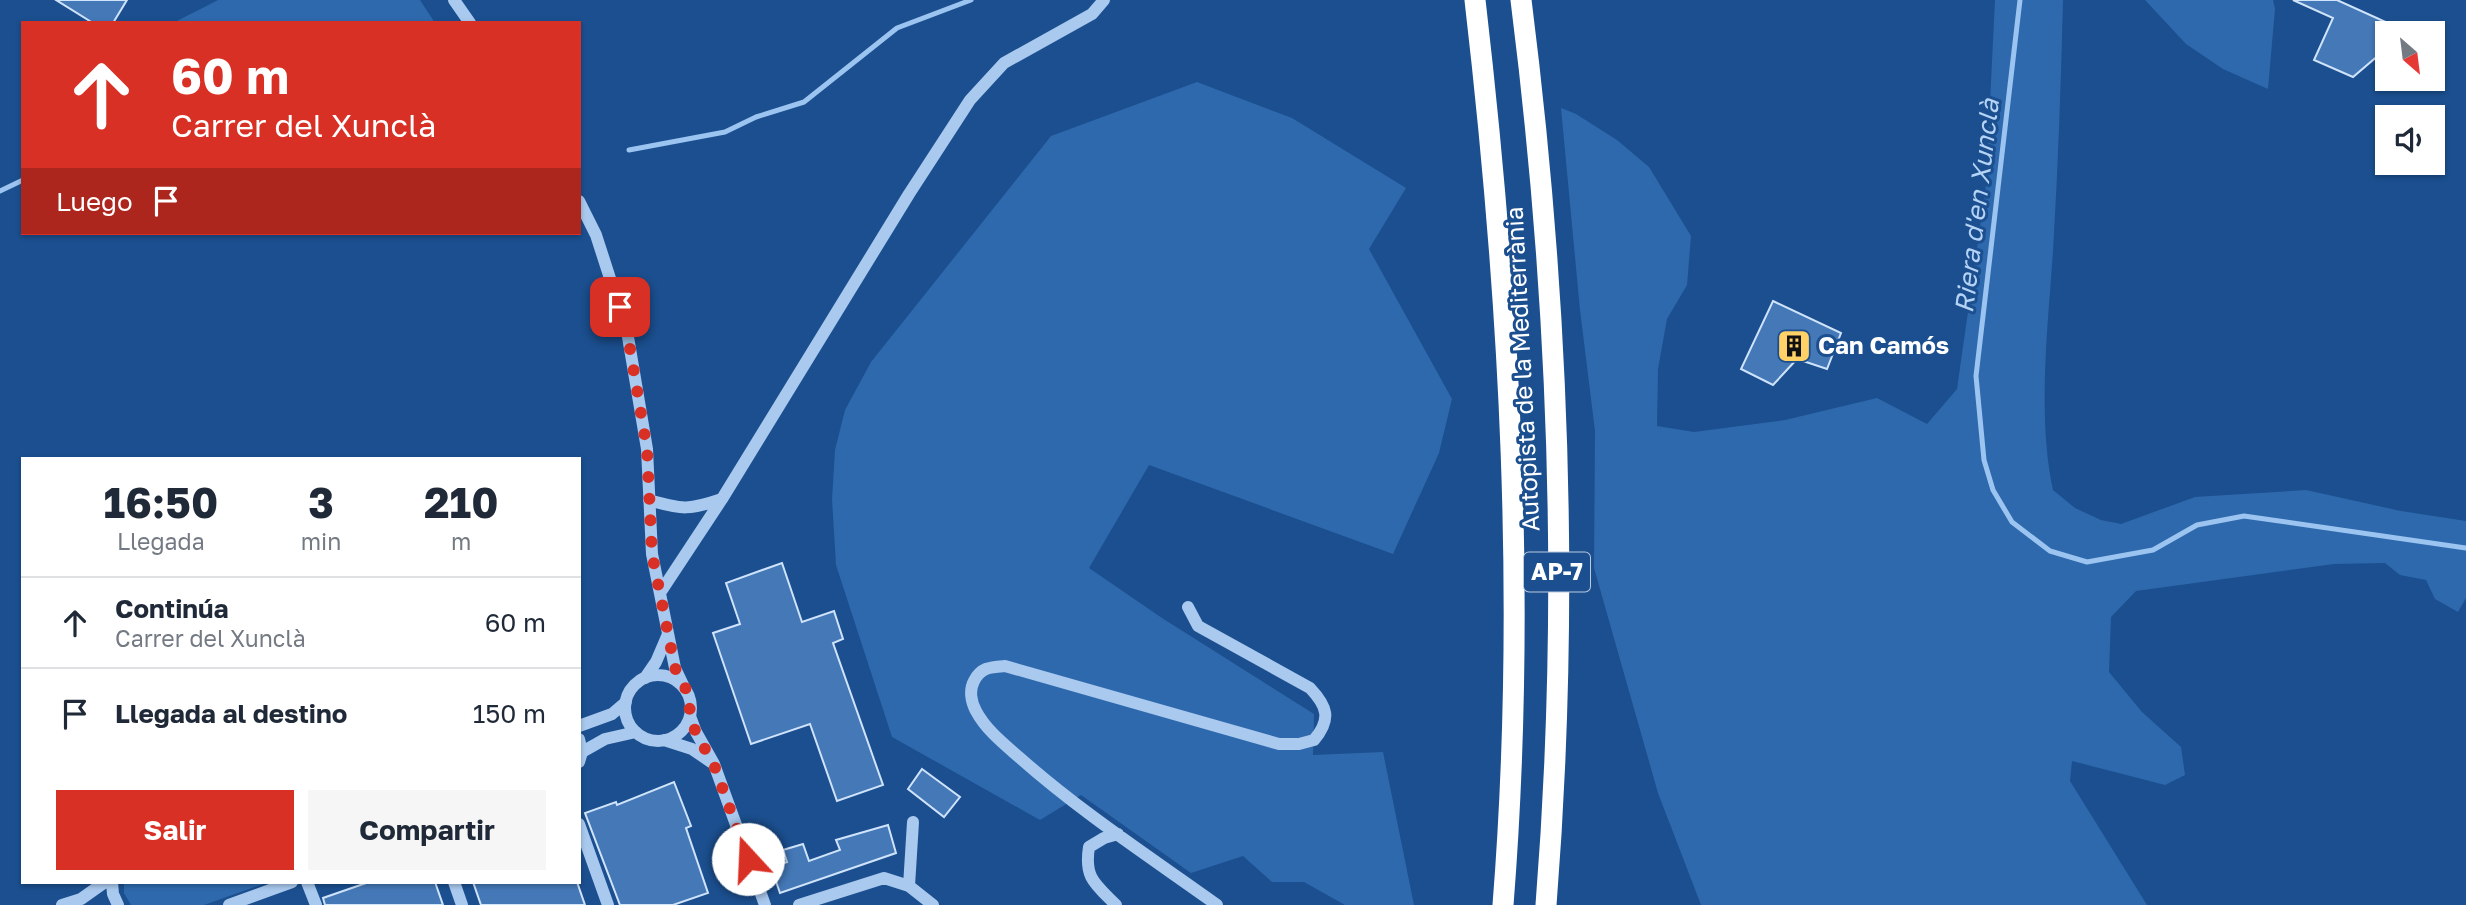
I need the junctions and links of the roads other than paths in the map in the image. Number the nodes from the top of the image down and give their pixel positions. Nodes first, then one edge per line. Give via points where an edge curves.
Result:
1 (454, 0) edge
2 (1104, 0) edge
3 (1475, 0) edge
4 (1521, 0) edge
5 (469, 21) edge
6 (581, 205) edge
7 (722, 499) junction
8 (649, 500) junction
9 (660, 593) junction
10 (1188, 607) dead end
11 (668, 633) junction
12 (645, 678) junction
13 (684, 687) junction
14 (626, 702) junction
15 (690, 716) junction
16 (581, 725) edge
17 (636, 732) junction
18 (664, 740) junction
19 (581, 751) edge
20 (714, 765) junction
21 (913, 822) dead end
22 (581, 830) edge
23 (1118, 834) junction
24 (102, 884) edge
25 (112, 884) edge
26 (287, 884) edge
27 (308, 884) edge
28 (455, 884) edge
29 (909, 887) junction
30 (62, 905) edge
31 (117, 905) edge
32 (229, 905) edge
33 (316, 905) edge
34 (462, 905) edge
35 (608, 905) edge
36 (765, 905) edge
37 (799, 905) edge
38 (933, 905) edge
39 (1116, 905) edge
40 (1217, 905) edge
41 (1503, 905) edge
42 (1546, 905) edge

1 - 5 street
2 - 7 street via 1092,14 1004,63 970,100
3 - 41 highway, Autopista de la Mediterrània / AP-7 via 1500,246 1515,516
4 - 42 highway, Autopista de la Mediterrània / AP-7 via 1546,239 1558,530 1557,741
6 - 8 street via 596,235 627,331 647,449
7 - 8 street via 693,509
7 - 9 street
8 - 9 street
9 - 11 street
10 - 23 street via 1198,626 1310,688 1320,699 1326,722 1314,740 1279,744 1005,666 987,667 971,686 977,713 989,728 1069,799
11 - 12 street
11 - 13 street
12 - 13 street via 666,676
12 - 14 street via 631,689
13 - 15 street
14 - 16 street via 612,714
14 - 17 street via 629,723
15 - 18 street via 678,734
15 - 20 street
17 - 18 street
17 - 19 street
18 - 20 street via 692,749
20 - 36 street
21 - 29 street
22 - 35 street
23 - 39 street via 1089,847 1086,864 1094,884
23 - 40 street
24 - 30 street
25 - 31 street
26 - 32 street
27 - 33 street
28 - 34 street
29 - 37 street via 884,878
29 - 38 street

